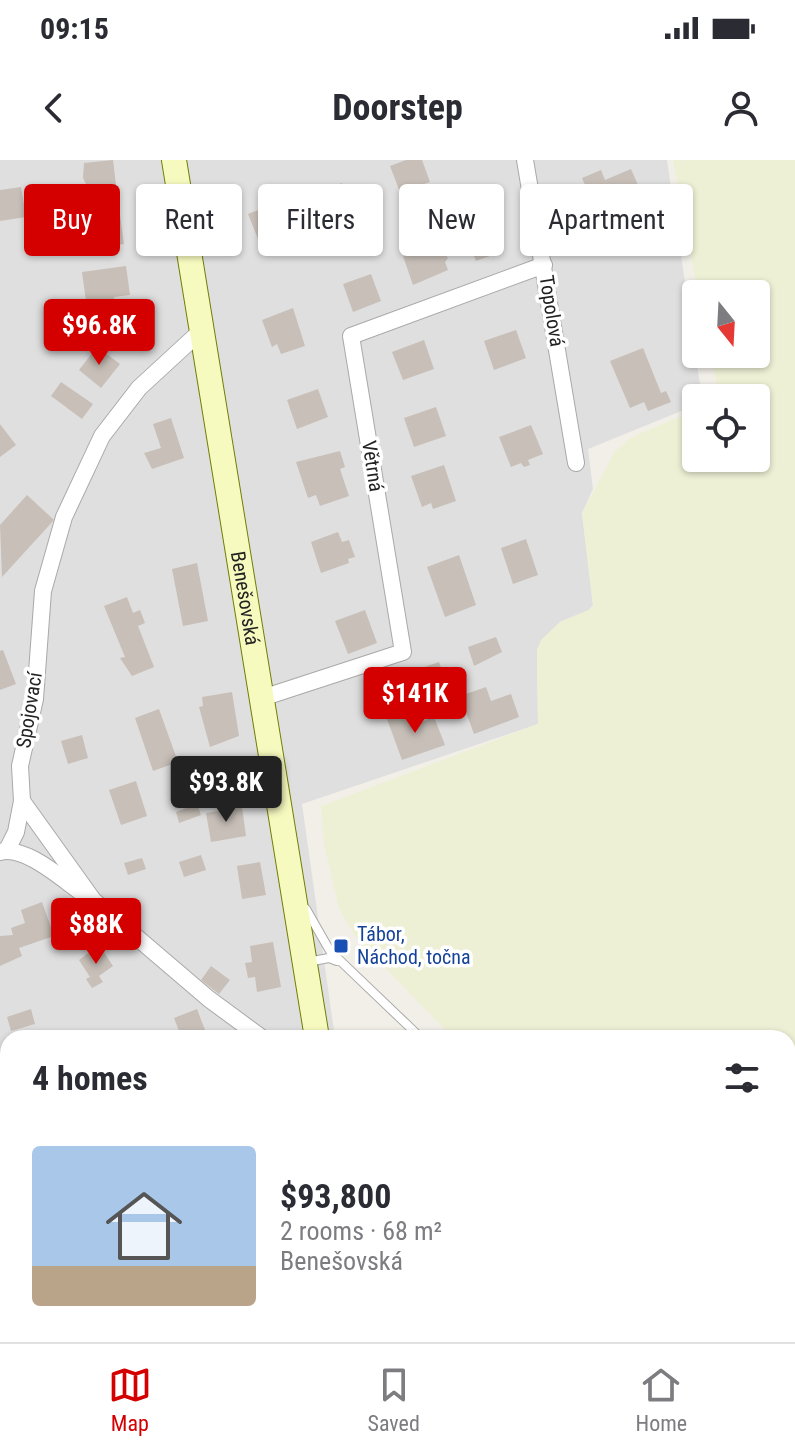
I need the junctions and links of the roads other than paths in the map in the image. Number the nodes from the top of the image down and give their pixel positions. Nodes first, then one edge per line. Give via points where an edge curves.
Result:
1 (525, 160) edge
2 (177, 161) edge
3 (544, 265) junction
4 (202, 330) junction
5 (576, 463) dead end
6 (262, 698) junction
7 (22, 801) junction
8 (4, 851) edge
9 (291, 876) junction
10 (93, 900) junction
11 (305, 963) junction
12 (341, 963) junction
13 (246, 1030) edge
14 (316, 1030) edge
15 (412, 1030) edge

1 - 3 street, Topolová
2 - 4 main road, Benešovská
3 - 5 street, Topolová
3 - 6 street, Větrná via 351,336 403,652
4 - 6 main road, Benešovská
4 - 7 street, Spojovací via 139,388 102,436 64,517 43,591 35,699 20,766
6 - 9 main road, Benešovská
7 - 8 street, Spojovací via 16,832
7 - 10 street
8 - 10 street via 27,857
9 - 11 main road, Benešovská
9 - 12 lane via 314,928
10 - 13 street
11 - 12 lane via 329,958
11 - 14 main road, Benešovská
12 - 15 lane

